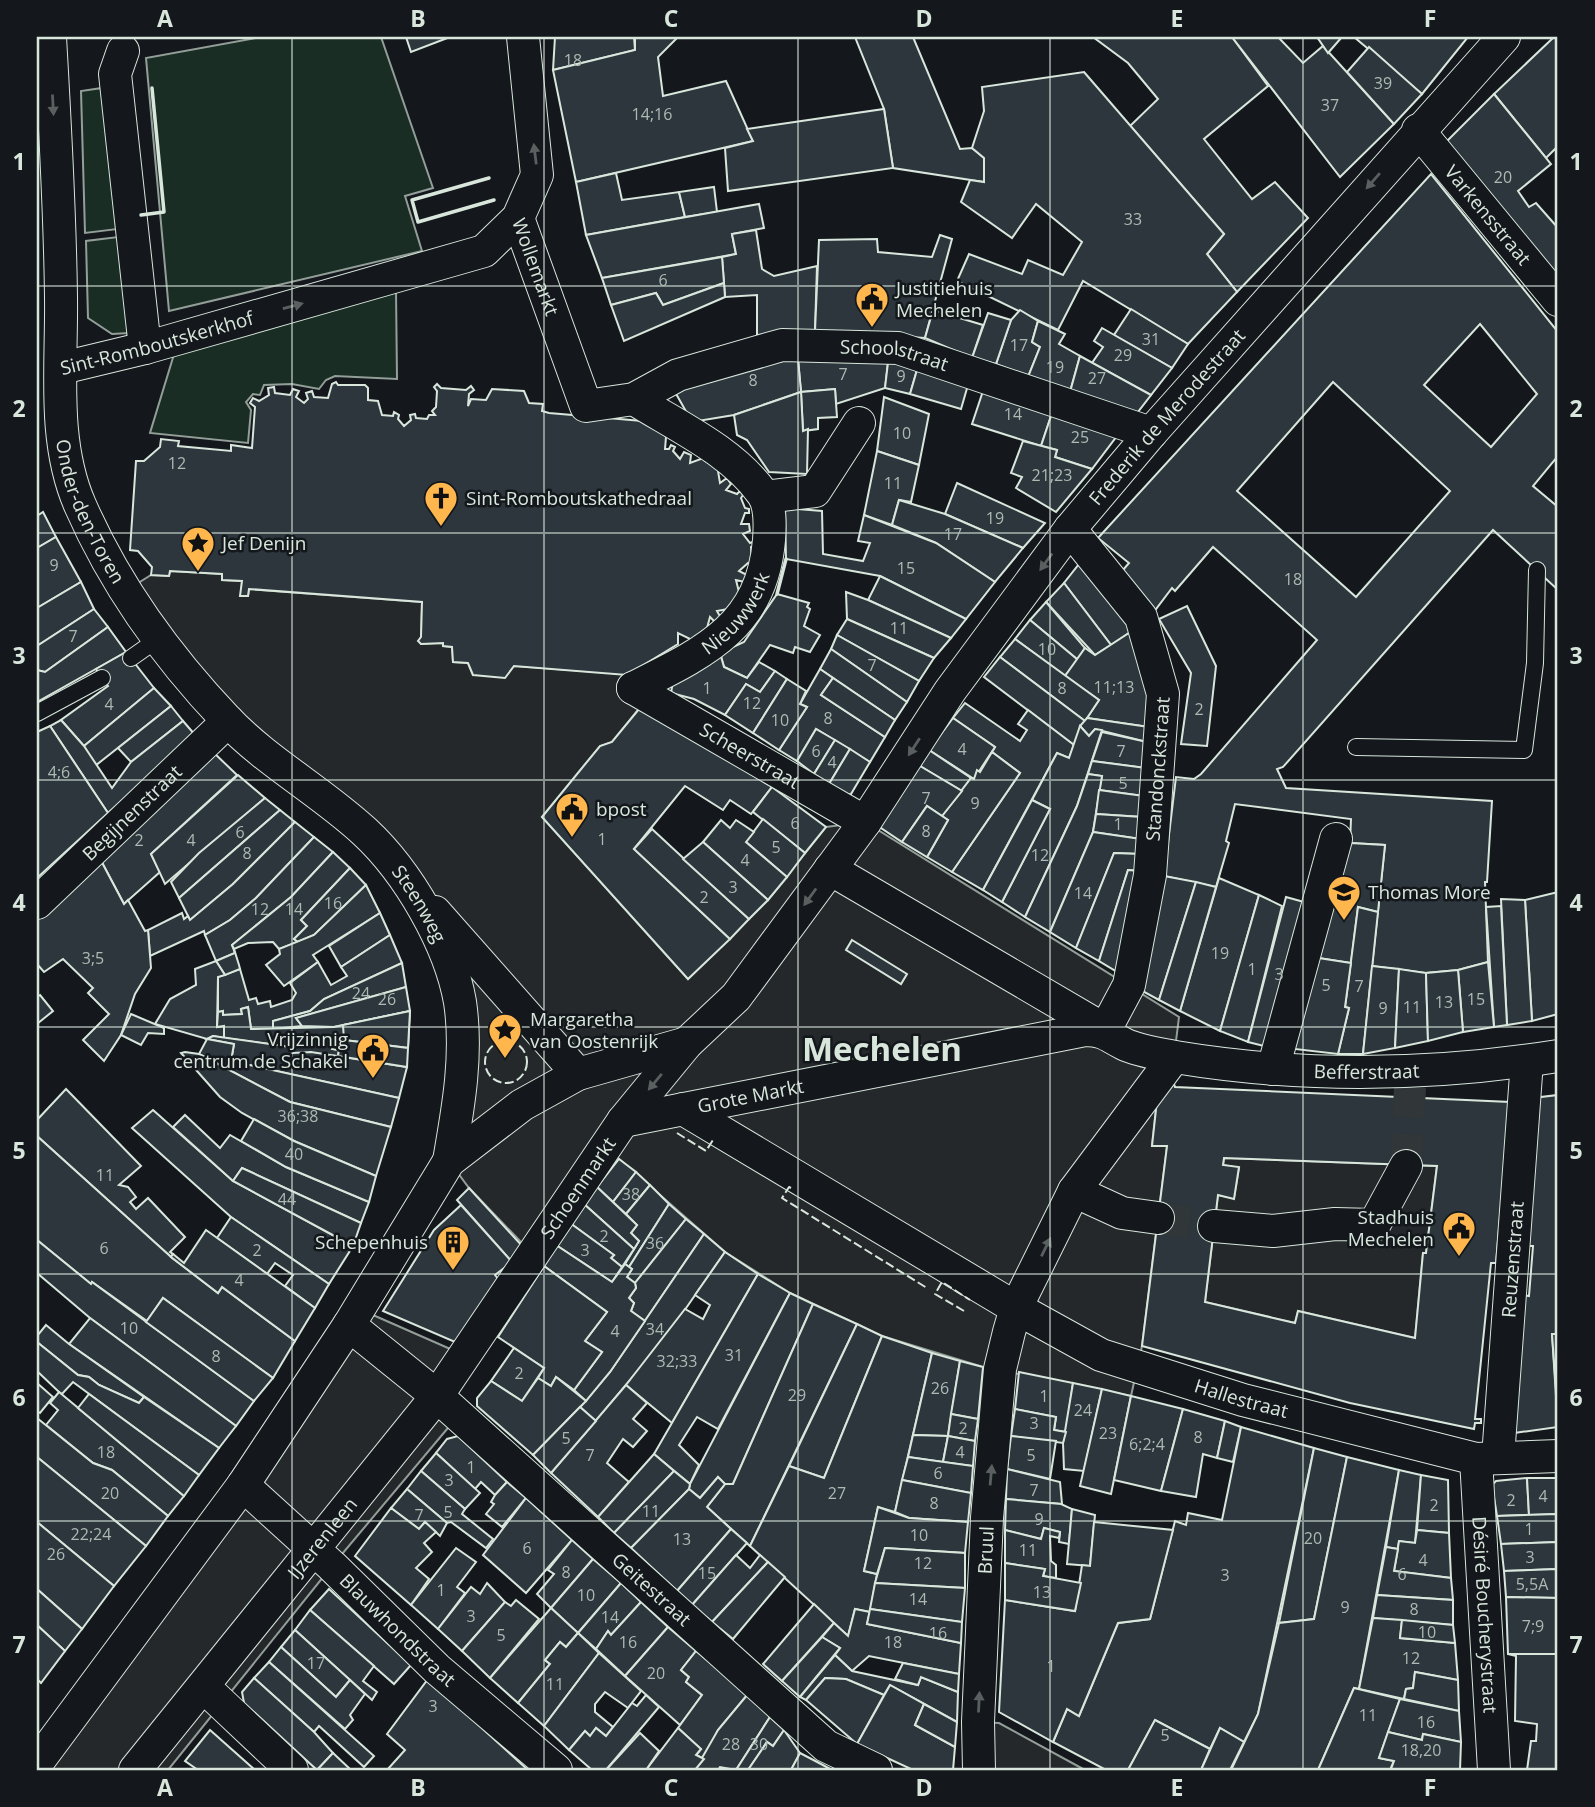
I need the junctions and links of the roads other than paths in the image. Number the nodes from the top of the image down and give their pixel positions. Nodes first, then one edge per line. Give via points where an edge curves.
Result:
1 (50, 37) edge
2 (523, 37) edge
3 (1504, 37) edge
4 (123, 51) dead end
5 (1426, 140) junction
6 (518, 218) junction
7 (49, 298) edge
8 (1558, 300) edge
9 (145, 348) junction
10 (62, 368) junction
11 (634, 399) junction
12 (859, 423) dead end
13 (1151, 433) junction
14 (765, 497) junction
15 (1070, 529) junction
16 (1537, 570) dead end
17 (158, 639) junction
18 (131, 658) dead end
19 (102, 678) dead end
20 (633, 688) joint
21 (37, 713) edge
22 (228, 721) junction
23 (1356, 747) dead end
24 (865, 822) junction
25 (1336, 839) dead end
26 (830, 869) junction
27 (410, 884) junction
28 (37, 903) edge
29 (1105, 1031) junction
30 (687, 1043) junction
31 (1558, 1056) edge
32 (1174, 1057) junction
33 (1527, 1061) junction
34 (1273, 1069) junction
35 (578, 1074) junction
36 (683, 1109) junction
37 (623, 1121) junction
38 (449, 1161) junction
39 (1406, 1166) tunnel mouth
40 (1074, 1191) junction
41 (1158, 1218) tunnel mouth
42 (1214, 1226) tunnel mouth
43 (353, 1317) junction
44 (1012, 1320) junction
45 (437, 1396) junction
46 (1558, 1456) edge
47 (1487, 1458) junction
48 (243, 1485) junction
49 (313, 1549) junction
50 (204, 1687) junction
51 (37, 1763) edge
52 (135, 1770) edge
53 (292, 1770) edge
54 (556, 1770) edge
55 (876, 1770) edge
56 (979, 1770) edge
57 (1494, 1770) edge

1 -> 7 street, Sint-Romboutskerkhof
6 -> 2 street, Wollemarkt via 537,175
3 - 5 street, Frederik de Merodestraat
4 - 9 street via 115,74
5 - 8 street, Varkensstraat
5 -> 13 street, Frederik de Merodestraat
9 -> 6 street, Sint-Romboutskerkhof via 484,251
6 - 11 street, Wollemarkt via 586,406
7 - 10 street, Sint-Romboutskerkhof
9 - 10 street, Sint-Romboutskerkhof
10 - 17 street, Onder-den-Toren via 62,434 67,468 80,505 124,592
11 - 13 street, Schoolstraat via 678,375 782,345 898,348
11 - 14 street via 720,453
12 - 14 street via 815,491
13 - 15 street, Frederik de Merodestraat
14 - 20 street, Nieuwwerk via 770,524 767,566 750,608 692,658
15 -> 24 street, Frederik de Merodestraat via 950,691
15 - 29 street, Standonckstraat via 1141,617 1163,694 1150,875 1129,985
16 - 23 lane via 1535,663 1524,750
17 - 18 lane
17 - 22 street, Onder-den-Toren
19 - 21 lane
20 - 24 street, Scheerstraat
22 - 27 street, Steenweg via 367,833
22 - 28 street, Begijnenstraat
24 - 26 street
25 - 34 street
26 - 29 street
26 -> 30 street via 736,997
27 - 35 street
27 - 38 street, Steenweg via 443,950 460,1002 461,1089
29 - 32 street via 1125,1044
29 - 36 street, Grote Markt via 1085,1030
30 - 35 street
30 -> 37 street
31 - 33 street, Befferstraat
32 - 34 street, Befferstraat
32 - 40 street
33 - 34 street, Befferstraat via 1411,1080
33 - 47 street, Reuzenstraat
35 - 38 street, Steenweg via 522,1105
36 - 37 street, Grote Markt
36 - 44 street, Grote Markt
37 - 45 street, Schoenmarkt
38 - 43 street, Steenweg
39 - 42 street via 1374,1225 1273,1231
40 - 41 street via 1122,1213
44 -> 40 street
43 - 45 street
43 - 48 street
44 - 47 street, Hallestraat via 1101,1355 1243,1400
56 -> 44 street, Bruul via 987,1518 1000,1369
45 - 49 street, IJzerenleen
45 - 55 street, Geitestraat via 826,1746
46 - 47 street, Hallestraat
47 - 57 street, Désiré Boucherystraat
48 - 49 street, Blauwhondstraat
48 - 51 street
49 - 50 street, IJzerenleen
49 - 54 street, Blauwhondstraat via 437,1669
50 - 52 street, IJzerenleen
50 - 53 street

